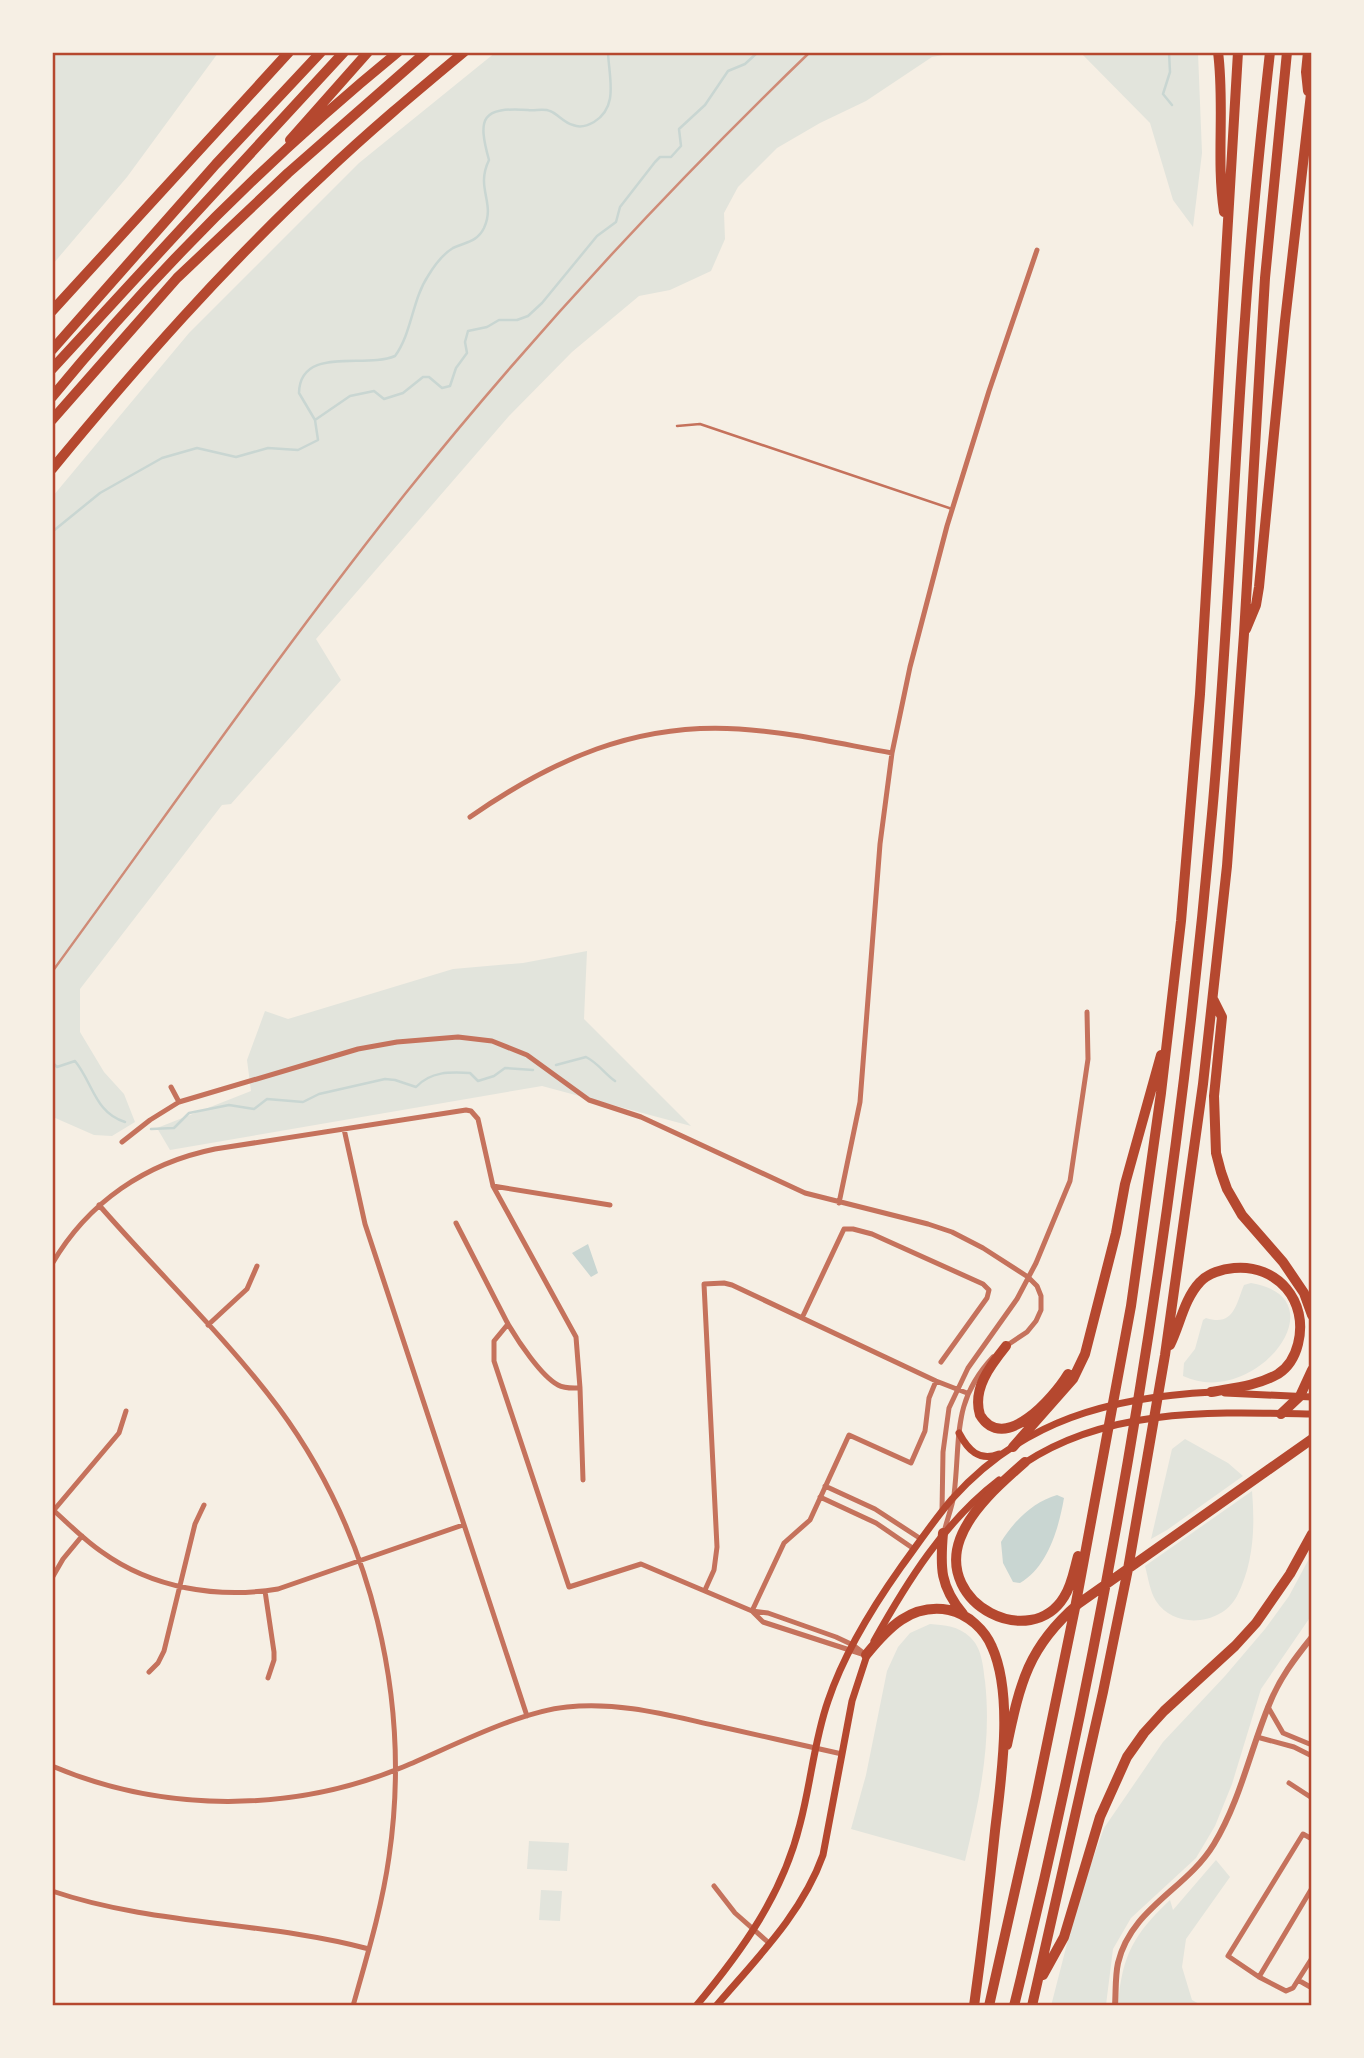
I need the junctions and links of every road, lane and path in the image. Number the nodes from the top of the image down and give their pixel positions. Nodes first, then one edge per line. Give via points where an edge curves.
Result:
1 (286, 52) edge
2 (321, 52) edge
3 (344, 52) edge
4 (368, 52) edge
5 (398, 52) edge
6 (426, 52) edge
7 (464, 52) edge
8 (1218, 52) edge
9 (1238, 52) edge
10 (1270, 52) edge
11 (1287, 52) edge
12 (1308, 52) edge
13 (1310, 90) edge
14 (252, 182) junction
15 (1227, 232) junction
16 (1037, 250) dead end
17 (52, 311) edge
18 (52, 350) edge
19 (52, 369) edge
20 (52, 397) edge
21 (52, 420) edge
22 (677, 426) dead end
23 (52, 469) edge
24 (952, 509) junction
25 (1244, 634) junction
26 (892, 752) junction
27 (470, 817) dead end
28 (1213, 998) junction
29 (1087, 1012) dead end
30 (1168, 1031) junction
31 (171, 1087) dead end
32 (179, 1102) junction
33 (371, 1115) dead end
34 (372, 1124) junction
35 (344, 1129) junction
36 (122, 1142) dead end
37 (493, 1186) junction
38 (839, 1203) junction
39 (99, 1205) junction
40 (610, 1205) dead end
41 (456, 1223) dead end
42 (52, 1264) edge
43 (257, 1266) dead end
44 (1028, 1277) junction
45 (1311, 1315) edge
46 (802, 1318) junction
47 (1095, 1320) junction
48 (508, 1324) junction
49 (208, 1325) junction
50 (1006, 1346) junction
51 (1165, 1355) junction
52 (941, 1362) dead end
53 (1311, 1370) edge
54 (936, 1381) junction
55 (580, 1388) junction
56 (957, 1389) junction
57 (1210, 1392) junction
58 (967, 1393) junction
59 (1300, 1396) junction
60 (1311, 1397) edge
61 (126, 1411) dead end
62 (1281, 1414) junction
63 (1311, 1414) edge
64 (959, 1433) junction
65 (1311, 1439) edge
66 (1010, 1449) junction
67 (1025, 1462) junction
68 (583, 1480) dead end
69 (825, 1486) junction
70 (820, 1497) junction
71 (953, 1498) junction
72 (1094, 1499) junction
73 (204, 1504) dead end
74 (53, 1510) edge
75 (942, 1512) junction
76 (463, 1525) junction
77 (943, 1533) junction
78 (1311, 1534) edge
79 (82, 1536) junction
80 (921, 1539) junction
81 (914, 1549) junction
82 (360, 1562) junction
83 (52, 1578) edge
84 (179, 1587) junction
85 (705, 1590) junction
86 (265, 1591) junction
87 (752, 1611) junction
88 (966, 1618) junction
89 (1311, 1637) edge
90 (852, 1648) junction
91 (866, 1655) junction
92 (149, 1672) dead end
93 (268, 1678) dead end
94 (1268, 1707) junction
95 (527, 1716) junction
96 (1257, 1737) junction
97 (1311, 1745) edge
98 (816, 1748) junction
99 (842, 1754) junction
100 (1311, 1756) edge
101 (1003, 1763) junction
102 (52, 1766) edge
103 (396, 1770) junction
104 (1289, 1783) dead end
105 (1311, 1798) edge
106 (1311, 1839) edge
107 (715, 1886) dead end
108 (1311, 1888) edge
109 (52, 1891) edge
110 (753, 1931) junction
111 (769, 1943) junction
112 (369, 1949) junction
113 (1311, 1958) edge
114 (1259, 1977) junction
115 (1298, 1980) junction
116 (1038, 1984) junction
117 (1311, 1988) edge
118 (353, 2006) edge
119 (696, 2006) edge
120 (716, 2006) edge
121 (974, 2006) edge
122 (989, 2006) edge
123 (1014, 2006) edge
124 (1032, 2006) edge
125 (1115, 2006) edge

1 - 17 highway
2 - 18 highway
3 - 19 highway
4 - 14 highway
5 - 14 highway
6 - 21 highway via 177,278
7 - 23 highway via 323,175 234,262
8 - 15 highway via 1220,182
9 - 15 highway
10 - 123 highway via 1246,303 1212,813 1186,1068 1152,1313 1101,1610
11 - 25 highway via 1265,278
12 - 13 highway
13 - 25 highway via 1259,587
14 - 20 highway via 144,290
15 - 30 highway via 1200,694
16 - 24 street
22 - 24 lane via 700,424
24 - 26 street
25 - 28 highway
26 - 27 street via 738,729 654,733 558,763
26 - 38 street via 880,844 860,1102
28 - 45 highway via 1222,1017 1214,1096 1221,1172 1242,1215 1304,1293
28 - 51 highway
29 - 44 street via 1088,1059 1072,1173
30 - 47 highway via 1125,1184
30 - 72 highway via 1131,1306
31 - 32 street
32 - 36 street
32 - 38 street via 371,1046 475,1037 527,1055 589,1100 641,1117 805,1193
33 - 34 street
34 - 35 street
34 - 37 street via 471,1111 478,1119
35 - 39 street via 185,1156 127,1183
35 - 76 street via 365,1224
37 - 40 street
37 - 55 street via 576,1337
38 - 44 street via 951,1232
39 - 42 street
39 - 49 street
41 - 48 street
43 - 49 street via 247,1289
44 - 50 street via 1039,1290 1039,1316 1027,1332
44 - 56 street
46 - 52 street via 844,1229 872,1234 983,1283 989,1290 988,1298
46 - 54 street
46 - 85 street via 732,1285 704,1283 717,1547
47 - 50 highway via 1066,1378 1020,1424 998,1430 983,1421 978,1403 987,1371
47 - 66 highway via 1073,1379
48 - 55 street via 552,1381
48 - 85 street via 494,1341 494,1361 569,1587 641,1564
49 - 82 street via 299,1437
50 - 58 street via 985,1364
51 - 57 highway via 1201,1281 1222,1269 1247,1267 1269,1272 1286,1287 1298,1309 1301,1332 1290,1364 1257,1383
51 - 116 highway via 1103,1692
53 - 59 highway
54 - 56 street
54 - 69 street via 925,1431 911,1463 849,1435
55 - 68 street
56 - 58 street
56 - 75 street via 949,1408 943,1452
57 - 59 main road
57 - 66 main road via 1127,1400 1061,1421
58 - 64 street
59 - 60 main road
59 - 62 highway
61 - 74 street via 116,1437
62 - 63 main road
62 - 67 main road via 1224,1412 1128,1421 1062,1441
64 - 66 main road via 980,1456 994,1457
64 - 71 street
65 - 101 highway via 1056,1623 1041,1642 1019,1692
66 - 71 main road
67 - 72 highway via 970,1520 958,1545 957,1571 965,1591 992,1614 1028,1619 1053,1609 1063,1599
67 - 77 main road via 971,1504
69 - 70 street
69 - 80 street via 875,1508
70 - 81 street via 882,1526
70 - 87 street via 807,1525 784,1543
71 - 75 main road
71 - 77 street
72 - 122 highway via 1055,1709
73 - 84 street
74 - 79 street
75 - 77 main road
75 - 80 main road
76 - 82 street
76 - 95 street
77 - 88 highway via 945,1587
77 - 91 main road
78 - 116 highway via 1256,1623 1164,1711 1127,1757 1100,1817 1064,1937
79 - 83 street
79 - 84 street via 130,1569
80 - 81 main road
81 - 90 main road
82 - 86 street
82 - 103 street via 386,1662
84 - 86 street
84 - 92 street via 164,1651
85 - 87 street
86 - 93 street via 274,1652
87 - 90 street
88 - 91 highway via 952,1611 916,1612 887,1630
88 - 101 highway via 987,1638 997,1662 1003,1698
89 - 94 street via 1287,1668
90 - 91 street
90 - 98 main road via 828,1701
91 - 99 main road
94 - 96 street
94 - 97 street via 1283,1733
95 - 98 street via 606,1704
95 - 103 street
96 - 100 street
96 - 125 street via 1214,1844 1193,1872 1151,1907 1129,1935 1118,1965
98 - 99 street
98 - 110 main road via 791,1855
99 - 111 main road via 815,1876
101 - 121 highway
102 - 103 street via 125,1790 226,1802 300,1796
103 - 112 street via 389,1856
104 - 105 street
106 - 114 street via 1303,1833 1228,1956
107 - 110 street
108 - 114 street
109 - 112 street via 137,1912 325,1938
110 - 111 street
110 - 119 main road
111 - 120 main road
112 - 118 street
113 - 115 street
114 - 115 street via 1286,1991
115 - 117 street
116 - 124 highway

